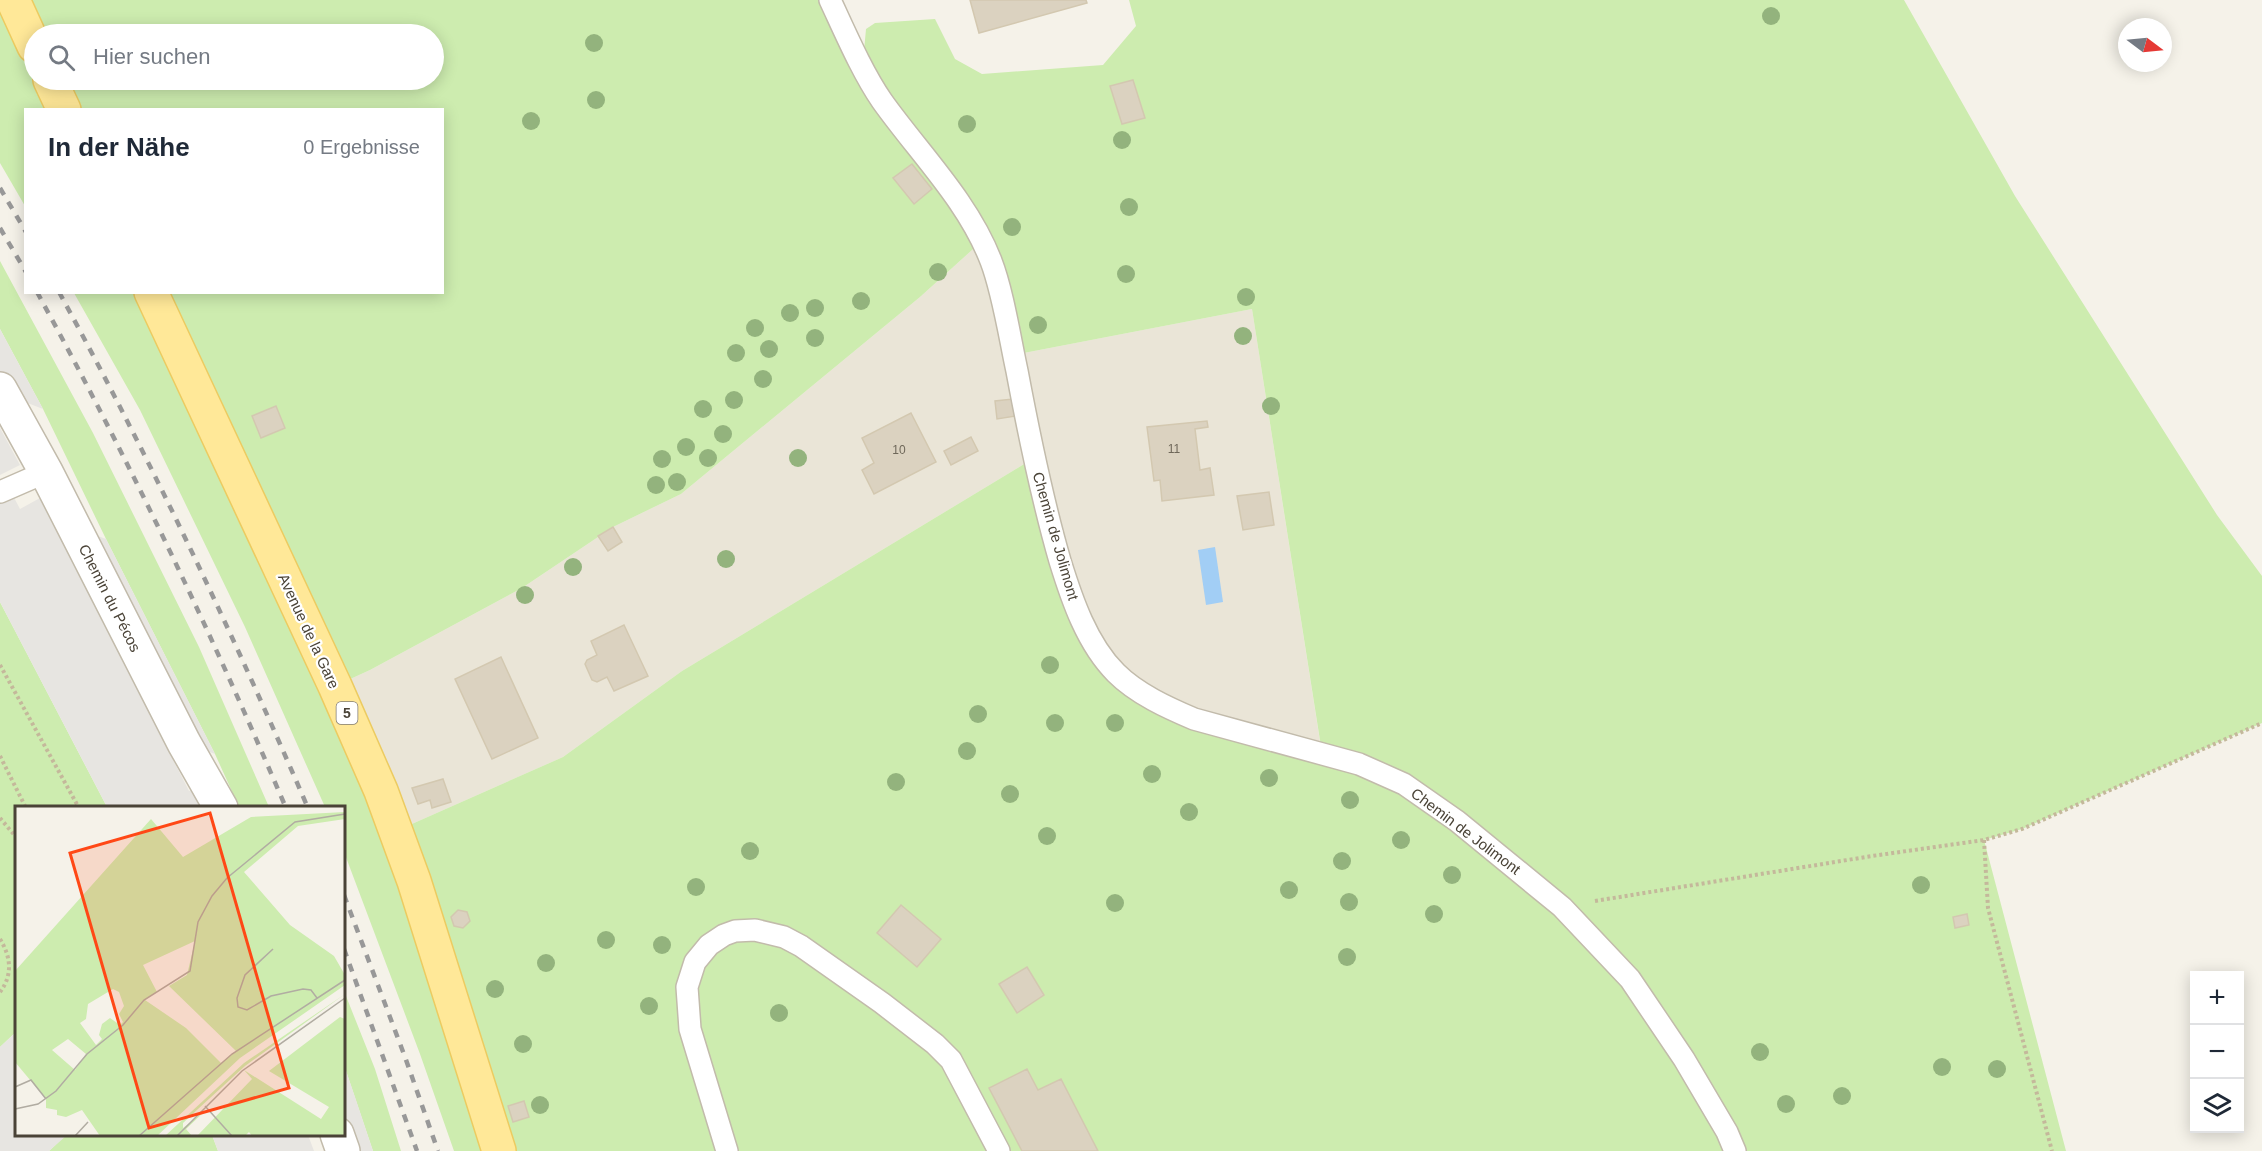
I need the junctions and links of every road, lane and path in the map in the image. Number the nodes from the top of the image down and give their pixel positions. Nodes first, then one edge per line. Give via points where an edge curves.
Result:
1 (13, 0) edge
2 (830, 0) edge
3 (24, 24) edge
4 (55, 90) edge
5 (63, 108) edge
6 (151, 294) edge
7 (0, 389) edge
8 (46, 472) junction
9 (0, 492) edge
10 (0, 665) edge
11 (2262, 723) edge
12 (0, 756) edge
13 (25, 806) edge
14 (78, 806) edge
15 (220, 806) edge
16 (0, 818) edge
17 (15, 836) edge
18 (1984, 840) junction
19 (1562, 907) junction
20 (0, 939) edge
21 (0, 992) edge
22 (338, 1136) edge
23 (343, 1151) edge
24 (499, 1151) edge
25 (726, 1151) edge
26 (999, 1151) edge
27 (1735, 1151) edge
28 (2052, 1151) edge

1 - 3 main road
2 - 19 lane, Chemin de Jolimont via 880,98 961,207 992,263 1045,508 1066,580 1100,653 1117,674 1169,708 1194,719 1359,764 1404,784 1457,821
4 - 5 main road
6 - 24 main road, Avenue de la Gare / 5 via 381,790
7 - 8 street, Chemin du Pécos
8 - 9 lane
8 - 15 street, Chemin du Pécos via 184,743
10 - 14 path
11 - 18 path via 2022,829
12 - 13 path
16 - 17 path
18 - 19 path
18 - 28 path via 1988,908
19 - 27 lane, Chemin de Jolimont via 1630,979 1684,1059
20 - 21 path via 7,951 9,977
22 - 23 street
25 - 26 lane via 690,1029 687,987 695,962 708,945 735,931 755,930 801,946 935,1044 951,1060

